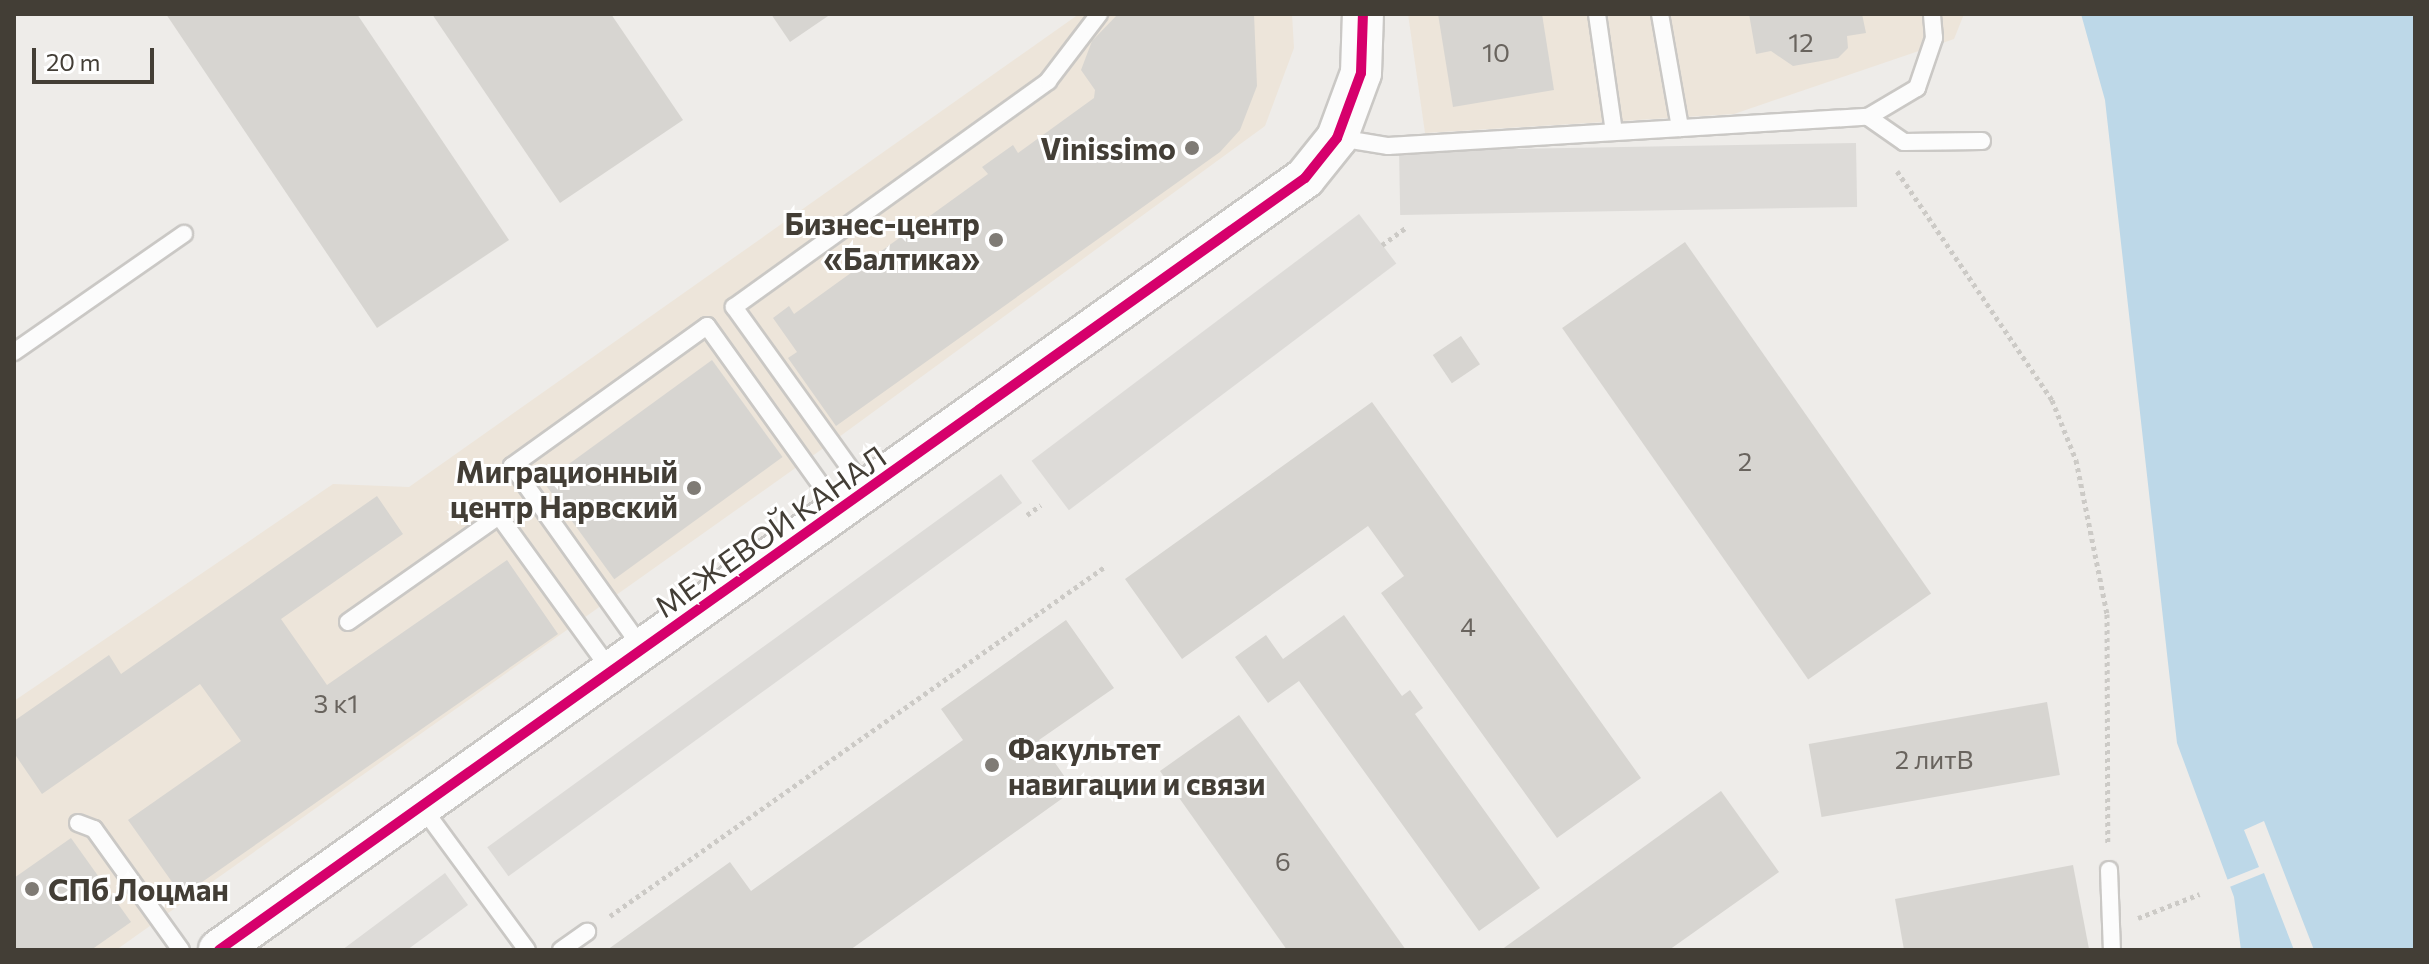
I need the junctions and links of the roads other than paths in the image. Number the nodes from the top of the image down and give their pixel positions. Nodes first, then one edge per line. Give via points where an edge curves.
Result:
1 (1099, 14) edge
2 (1363, 14) edge
3 (1597, 14) edge
4 (1660, 14) edge
5 (1932, 14) edge
6 (1868, 117) junction
7 (1680, 128) junction
8 (1614, 132) junction
9 (1337, 138) junction
10 (1982, 141) dead end
11 (184, 234) dead end
12 (14, 352) edge
13 (853, 501) junction
14 (348, 622) dead end
15 (643, 649) junction
16 (612, 672) junction
17 (422, 807) junction
18 (92, 824) dead end
19 (2109, 870) road end
20 (587, 932) road end
21 (181, 950) edge
22 (219, 950) edge
23 (527, 950) edge
24 (561, 950) edge
25 (2112, 950) edge

1 - 13 lane via 1048,81 734,307
2 - 9 street, МЕЖЕВОЙ КАНАЛ via 1361,73
3 - 8 lane
4 - 7 lane
5 - 6 lane via 1934,38 1917,88
6 - 7 lane
6 - 10 lane via 1904,142
7 - 8 lane
8 - 9 lane via 1388,146
9 - 13 street, МЕЖЕВОЙ КАНАЛ via 1305,178 1269,207
11 - 12 lane
13 - 15 street, МЕЖЕВОЙ КАНАЛ
13 - 15 lane via 707,326 512,466
14 - 16 lane via 499,516
15 - 16 street, МЕЖЕВОЙ КАНАЛ
16 - 17 street, МЕЖЕВОЙ КАНАЛ
17 - 22 street, МЕЖЕВОЙ КАНАЛ
17 - 23 lane
18 - 21 lane
19 - 25 lane
20 - 24 lane

